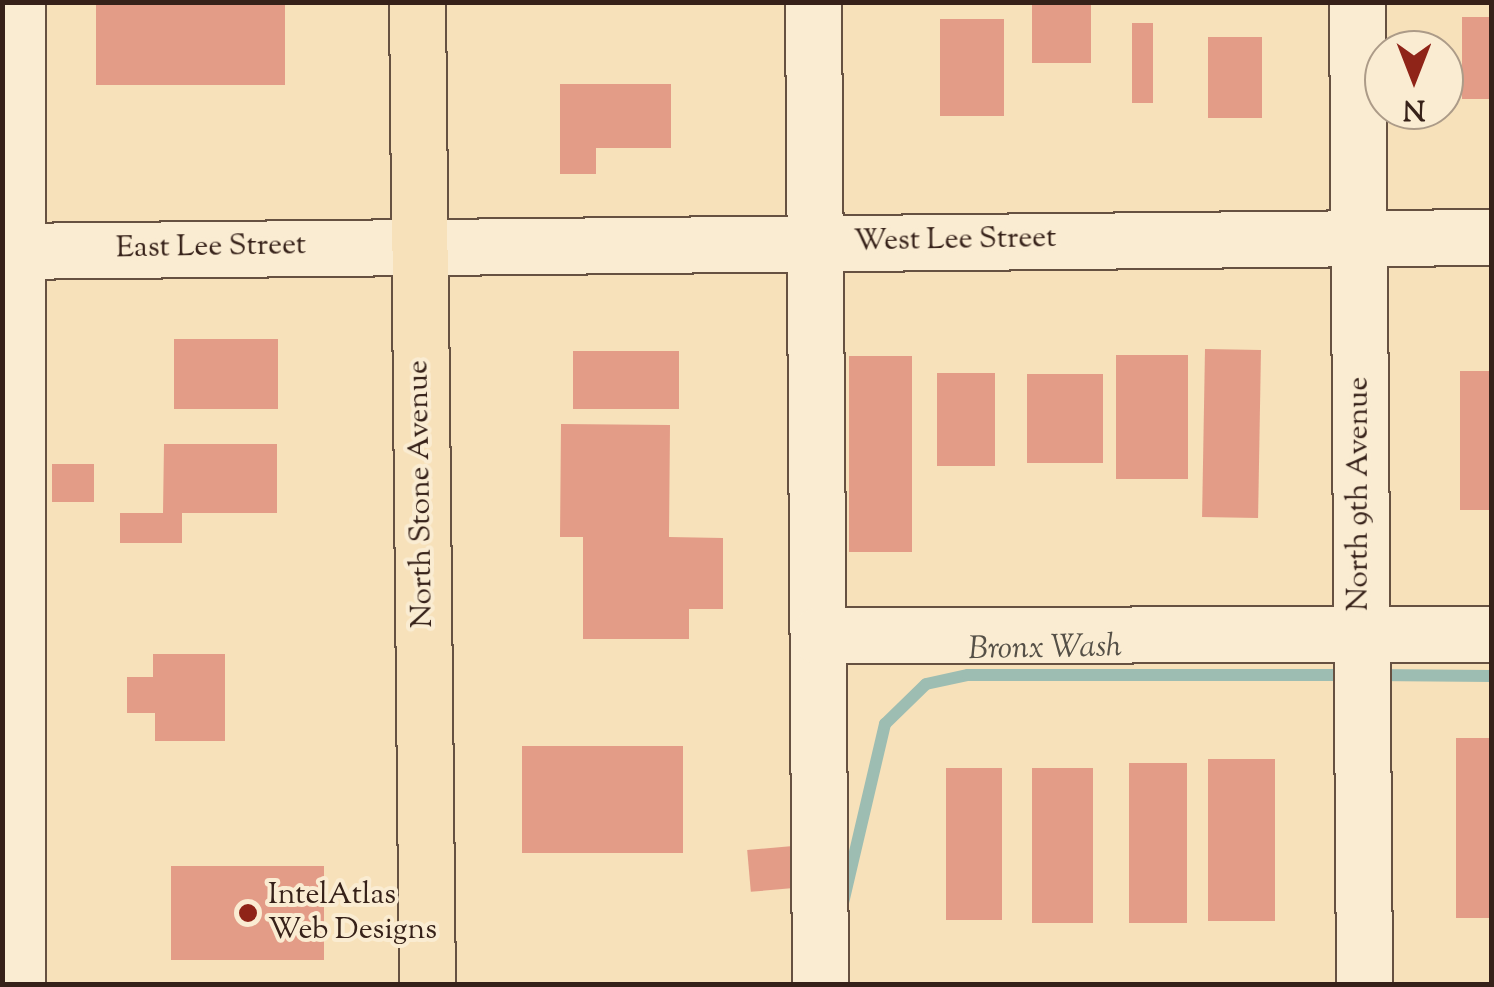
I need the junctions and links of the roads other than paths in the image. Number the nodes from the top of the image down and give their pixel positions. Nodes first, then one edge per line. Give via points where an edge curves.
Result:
1 (18, 2) edge
2 (417, 2) edge
3 (813, 2) edge
4 (1357, 2) edge
5 (1359, 235) junction
6 (1492, 237) edge
7 (816, 243) junction
8 (419, 246) junction
9 (11, 251) edge
10 (1361, 634) junction
11 (1492, 634) edge
12 (818, 636) junction
13 (7, 646) edge
14 (17, 984) edge
15 (427, 984) edge
16 (820, 984) edge
17 (1364, 984) edge

1 - 9 street
2 - 8 main road, North Stone Avenue
3 - 7 street
4 - 5 street, North 9th Avenue
5 - 6 street, West Lee Street
5 - 7 street, West Lee Street
5 - 10 street, North 9th Avenue
7 - 8 street, West Lee Street
7 - 12 street
8 - 9 street, East Lee Street
8 - 15 main road, North Stone Avenue
9 - 13 street
10 - 11 street
10 - 12 street
10 - 17 street, North 9th Avenue
12 - 16 street
13 - 14 street

